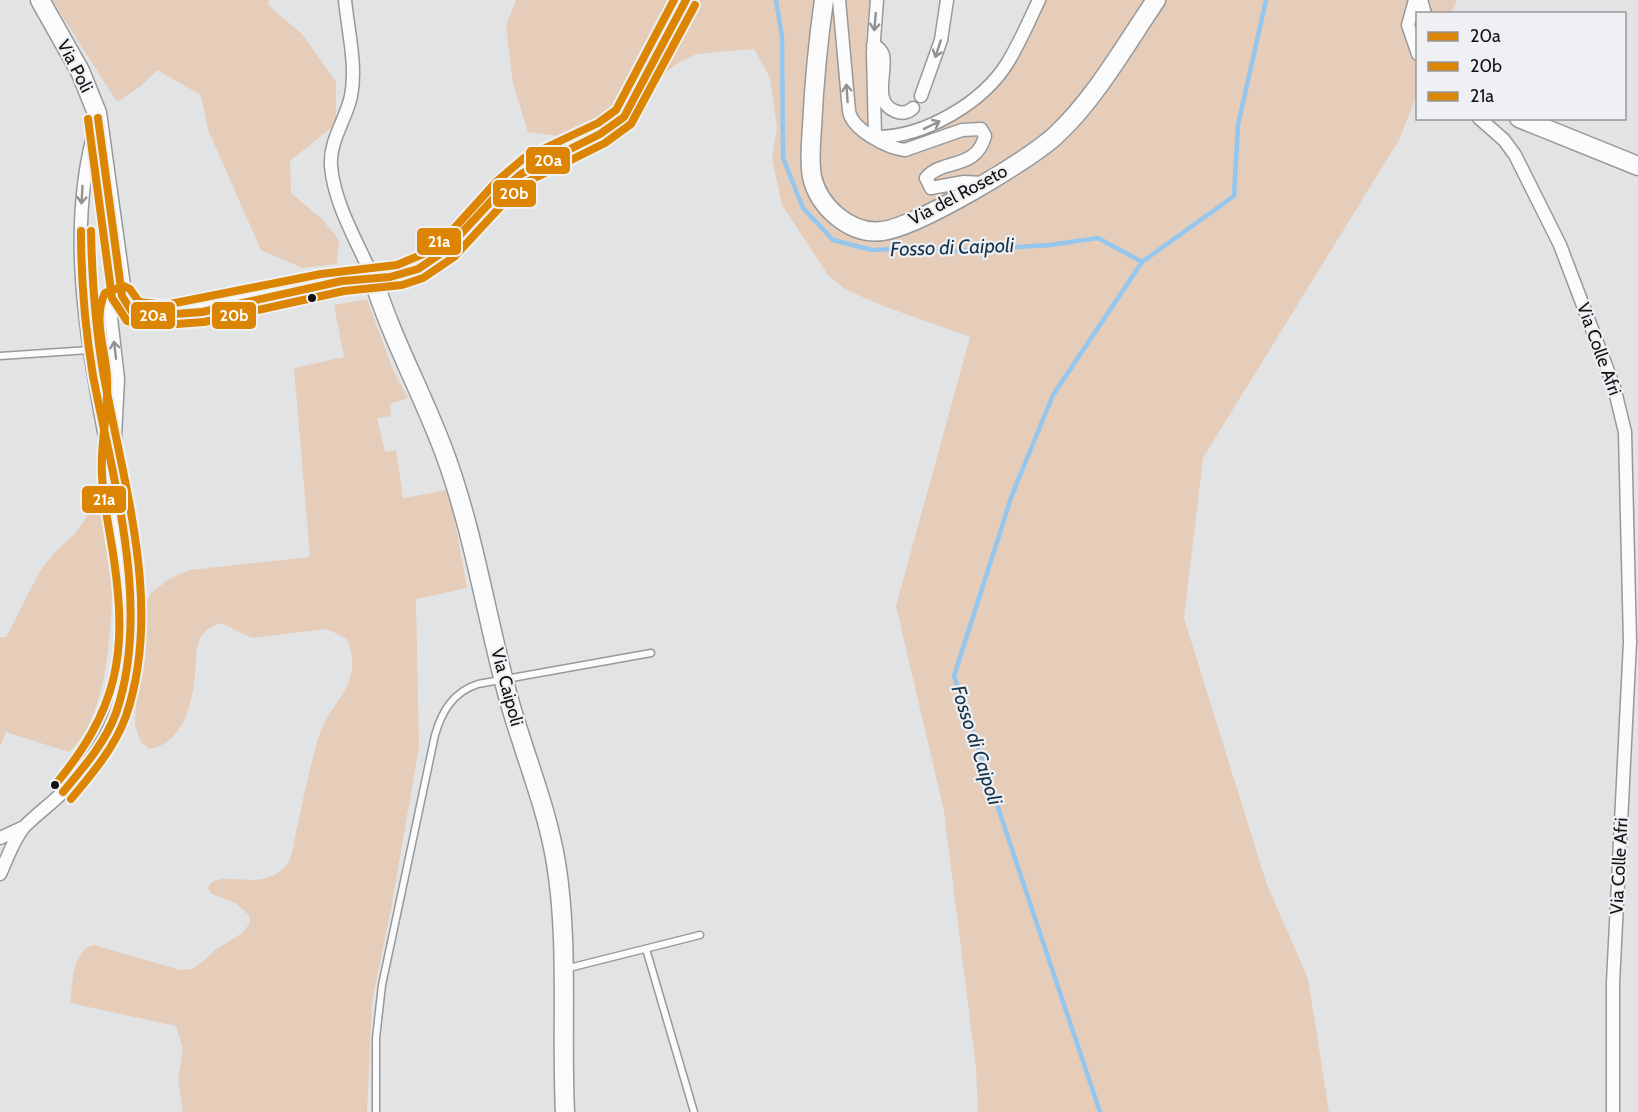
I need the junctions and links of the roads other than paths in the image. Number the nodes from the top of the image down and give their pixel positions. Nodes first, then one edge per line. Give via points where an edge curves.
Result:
1 (40, 0) edge
2 (345, 0) edge
3 (686, 0) edge
4 (877, 0) edge
5 (947, 0) edge
6 (1039, 0) edge
7 (1156, 0) edge
8 (1416, 0) edge
9 (824, 1) edge
10 (873, 45) junction
11 (1416, 48) edge
12 (921, 96) dead end
13 (913, 108) dead end
14 (98, 118) junction
15 (1481, 120) edge
16 (1524, 120) edge
17 (875, 137) junction
18 (1638, 166) edge
19 (983, 183) junction
20 (373, 278) junction
21 (122, 296) junction
22 (89, 350) junction
23 (0, 356) edge
24 (112, 471) junction
25 (651, 653) dead end
26 (503, 680) junction
27 (24, 827) junction
28 (0, 837) edge
29 (0, 874) edge
30 (700, 935) dead end
31 (646, 949) junction
32 (562, 970) junction
33 (375, 1112) edge
34 (565, 1112) edge
35 (694, 1112) edge
36 (1613, 1112) edge

1 - 14 street, Via Poli via 87,85
2 - 20 street via 352,83 333,146 331,168
3 - 20 street via 620,121 519,175 429,264 405,274
4 -> 10 street
5 -> 12 street via 941,40
17 -> 6 street via 932,126 970,100 1007,63
7 - 19 street, Via del Roseto via 1064,127 1041,148
8 - 11 street via 1408,25
17 -> 9 street via 859,130 849,116
9 - 19 street, Via del Roseto via 810,166 815,185 829,209 854,227 881,231 918,219
10 - 13 street via 883,55 885,101 898,112 906,113
10 - 17 street
14 - 21 street, Via Poli
14 -> 22 street via 85,165 82,200 82,291
15 - 36 street, Via Colle Afri via 1515,155 1560,245 1614,387 1625,432 1630,642 1613,983
16 - 18 street
17 - 19 street via 905,150 962,130 981,129 985,136 974,155 930,172 926,178 931,188
20 - 21 street via 157,316 132,312
20 - 26 street, Via Caipoli via 391,332 427,408 455,482
24 -> 21 street via 118,379 110,309 113,299
22 - 23 lane
22 - 24 street
24 - 27 street via 129,602 128,644 119,703 86,764 63,792
25 - 26 lane
26 - 32 street, Via Caipoli via 555,855
26 - 33 lane via 472,686 456,695 437,728 382,985 376,1038
27 - 28 street
27 - 29 street
30 - 31 lane
31 - 32 lane
31 - 35 lane
32 - 34 street, Via Caipoli

